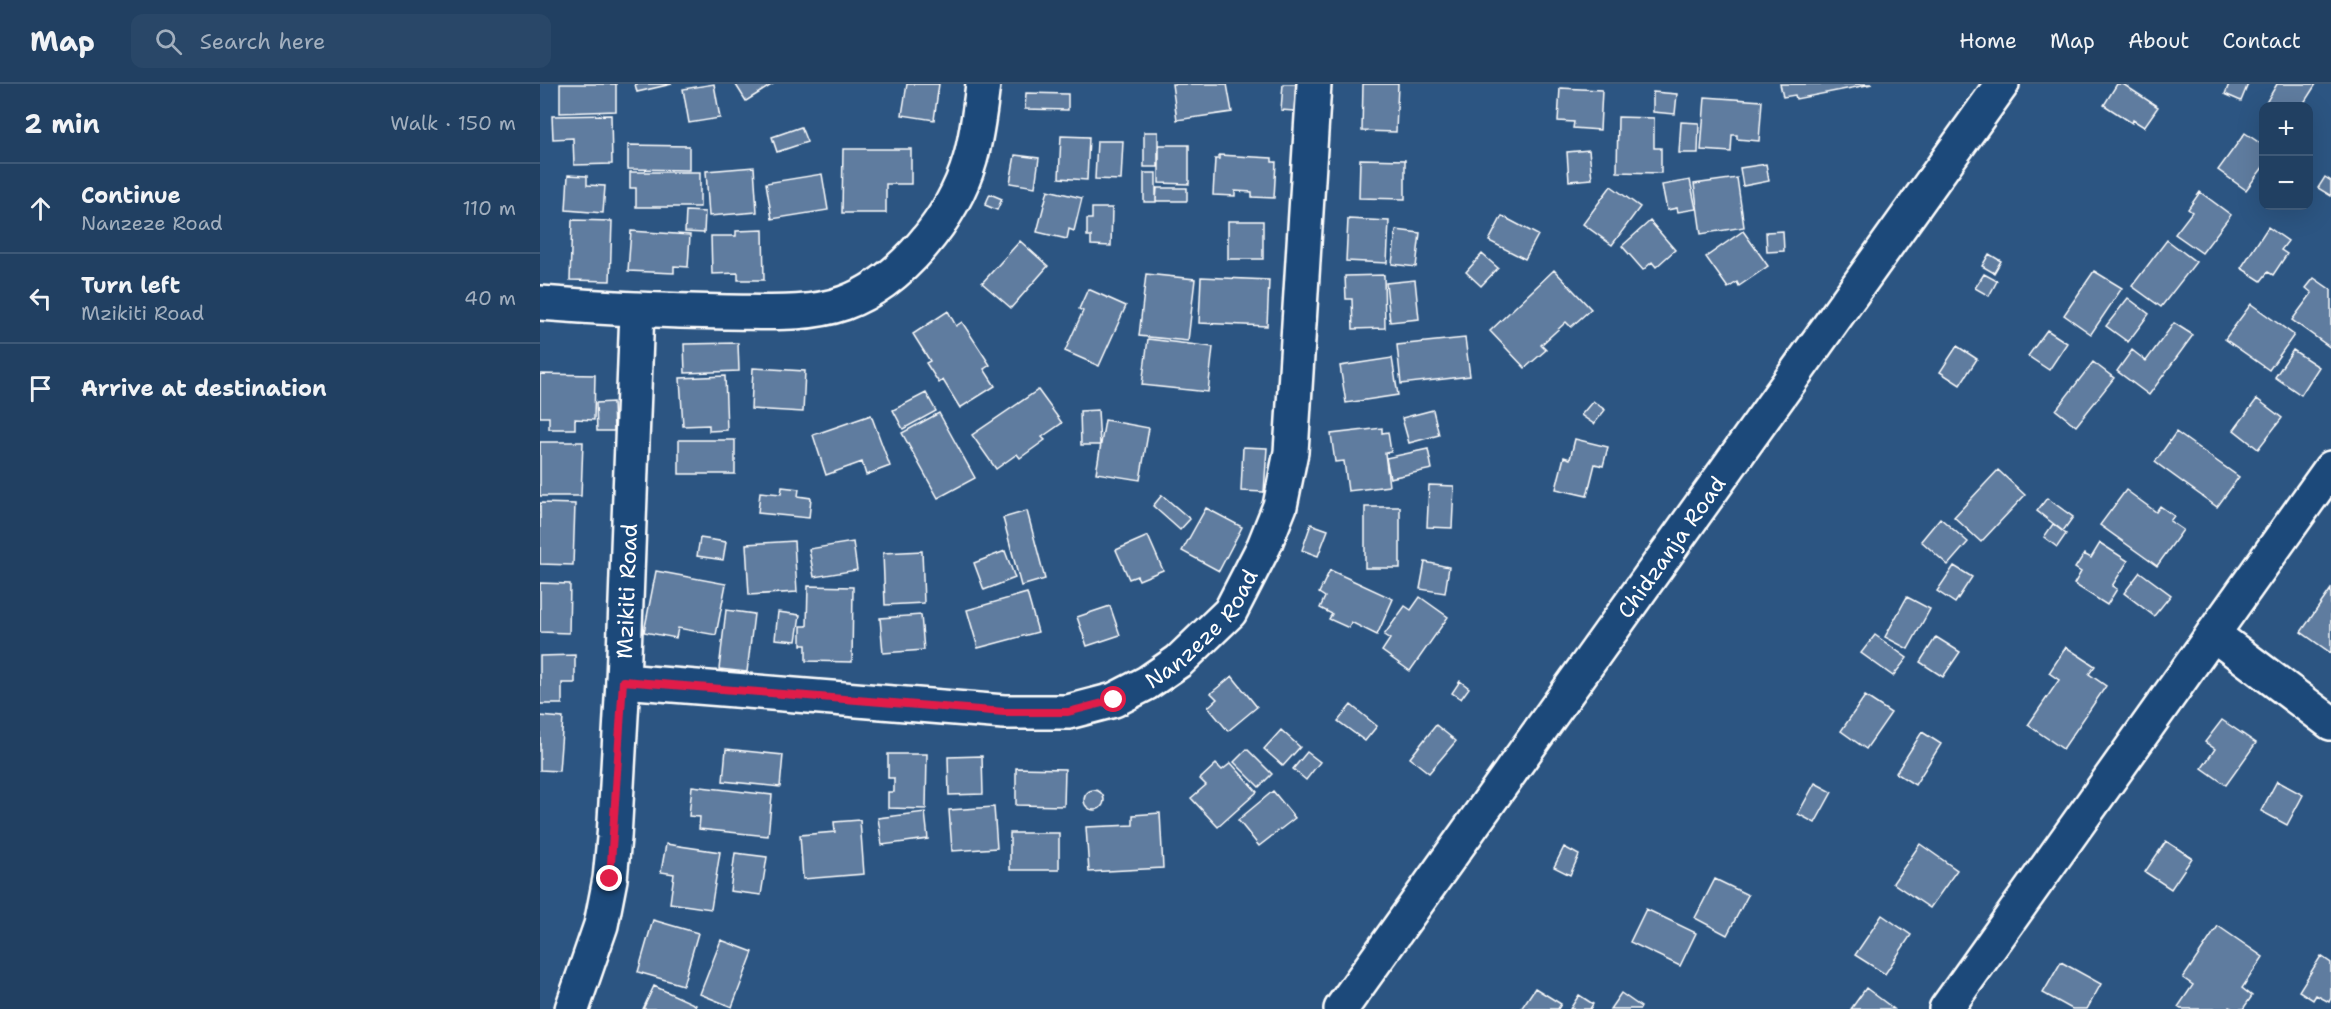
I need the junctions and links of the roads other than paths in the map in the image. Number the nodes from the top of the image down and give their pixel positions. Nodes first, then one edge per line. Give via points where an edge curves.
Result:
1 (983, 84) edge
2 (1314, 84) edge
3 (2002, 84) edge
4 (540, 303) edge
5 (637, 310) junction
6 (2331, 468) edge
7 (2213, 634) junction
8 (623, 681) junction
9 (2331, 723) edge
10 (572, 1009) edge
11 (1341, 1009) edge
12 (1946, 1009) edge

1 - 5 street via 970,161 954,198 922,246 871,289 819,310
2 - 8 street, Nanzeze Road via 1291,452 1280,506 1230,612 1179,661 1114,700 1068,712 1004,712
3 - 11 street, Chidzanja Road
4 - 5 street
5 - 8 street, Mzikiti Road
6 - 7 street
7 - 9 street
7 - 12 street
8 - 10 street, Mzikiti Road via 610,879 601,926

